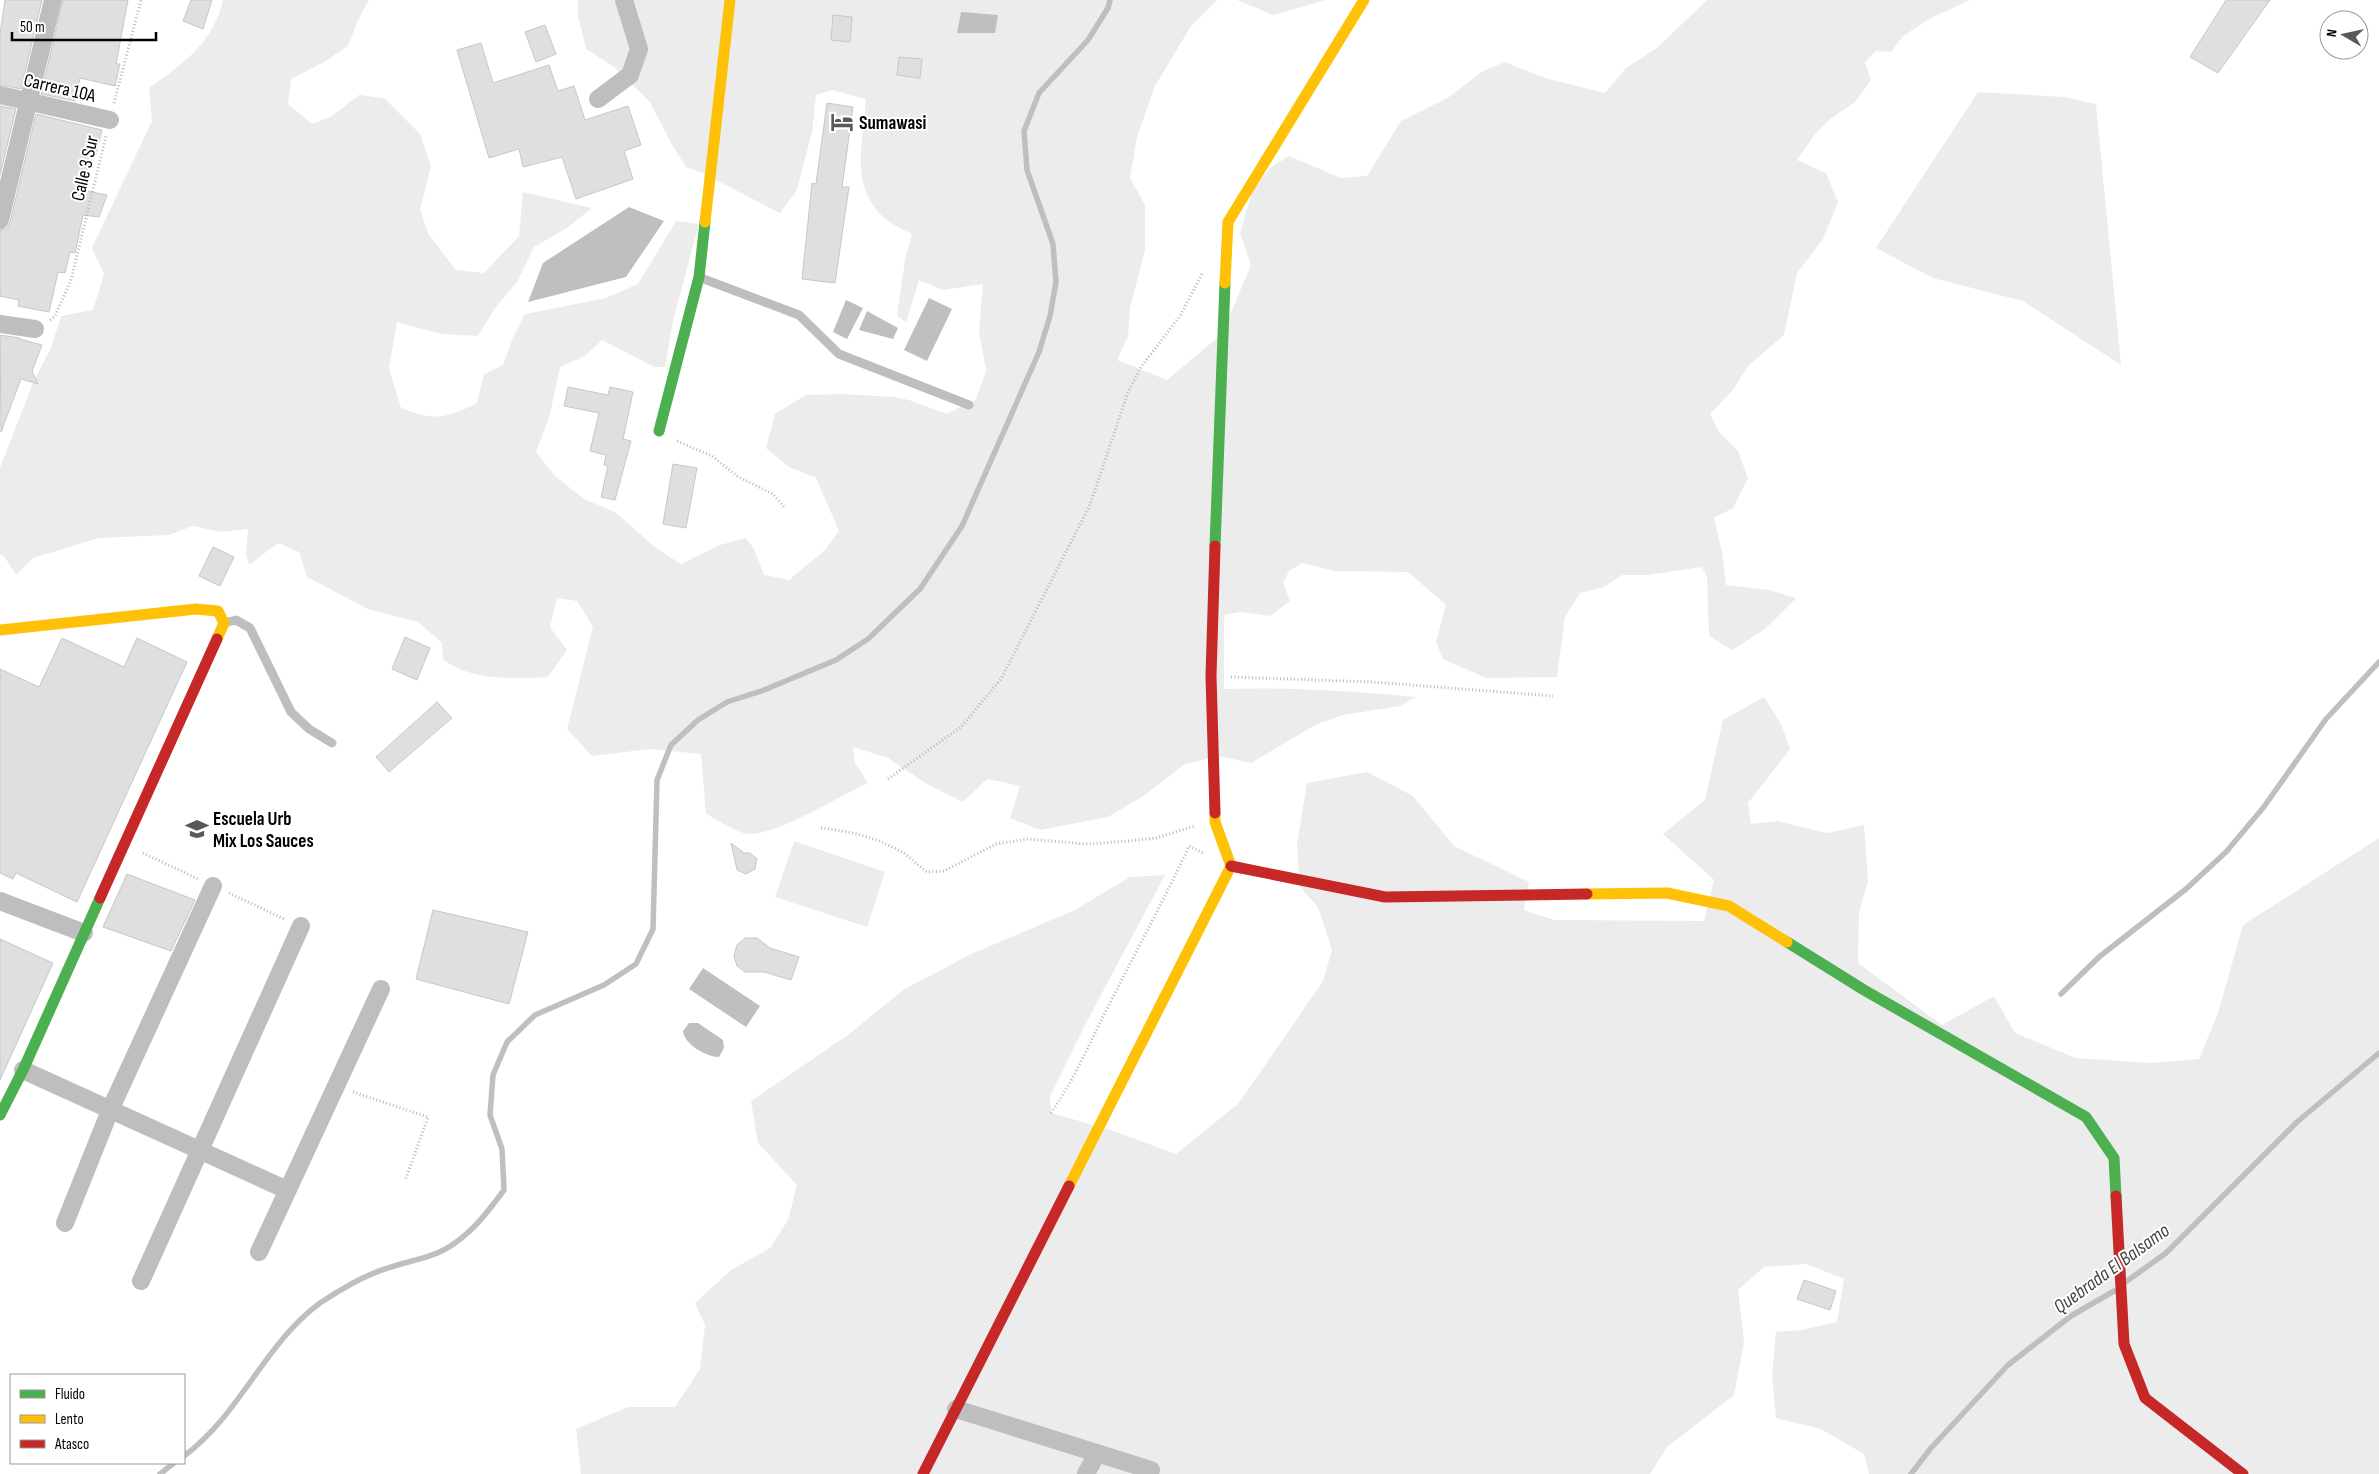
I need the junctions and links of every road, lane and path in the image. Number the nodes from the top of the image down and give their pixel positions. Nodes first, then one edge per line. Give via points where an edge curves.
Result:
1 (53, 0) edge
2 (140, 0) edge
3 (624, 0) edge
4 (730, 0) edge
5 (1364, 0) edge
6 (0, 95) edge
7 (598, 99) dead end
8 (28, 102) junction
9 (110, 120) junction
10 (0, 220) edge
11 (1207, 265) dead end
12 (699, 277) junction
13 (0, 324) edge
14 (35, 329) joint
15 (969, 405) dead end
16 (659, 430) joint
17 (784, 507) dead end
18 (224, 623) junction
19 (0, 630) edge
20 (1211, 676) junction
21 (1553, 696) dead end
22 (332, 743) dead end
23 (888, 779) dead end
24 (1215, 822) junction
25 (822, 828) dead end
26 (1231, 866) junction
27 (213, 886) dead end
28 (0, 901) edge
29 (301, 926) dead end
30 (84, 933) junction
31 (382, 989) dead end
32 (23, 1070) junction
33 (336, 1087) junction
34 (110, 1108) junction
35 (1051, 1113) dead end
36 (0, 1115) edge
37 (200, 1150) junction
38 (404, 1181) dead end
39 (287, 1190) junction
40 (65, 1223) dead end
41 (259, 1252) dead end
42 (141, 1281) dead end
43 (956, 1409) junction
44 (1097, 1453) junction
45 (1151, 1470) dead end
46 (923, 1474) edge
47 (1086, 1474) edge
48 (2243, 1474) edge

1 - 8 street
2 - 9 path, Calle 3 Sur
3 - 7 street via 638,49 630,75
4 - 12 street
5 - 20 street via 1228,222
6 - 8 street, Carrera 10A
8 - 9 street, Carrera 10A
8 - 10 street
9 - 14 path, Calle 3 Sur via 71,280 55,316
11 - 23 path via 1180,316 1141,367 1128,392 1090,505 1001,679 961,727
12 - 15 lane via 799,315 840,354
12 - 16 street
13 - 14 street
16 - 17 path via 686,447 712,456 737,476 773,494
18 - 19 street via 218,611 196,609
18 - 22 lane via 236,620 250,628 291,712 309,729
18 - 30 street
20 - 21 path via 1372,682
20 - 24 street
24 - 25 path via 1175,830 1156,838 1130,841 1086,844 1019,840 996,844 944,871 927,872 902,851 852,832
24 - 26 street
26 - 35 path via 1189,846 1091,1044
26 - 43 street
26 - 48 street via 1385,897 1667,893 1729,906 1864,990 2086,1117 2114,1158 2124,1344 2145,1398
27 - 34 street
28 - 30 street
29 - 37 street
30 - 32 street
31 - 33 street
32 - 34 street
32 - 36 street
33 - 38 path via 428,1117
33 - 39 street
34 - 37 street
34 - 40 street
37 - 39 street
37 - 42 street
39 - 41 street
43 - 44 street
43 - 46 street
44 - 45 street
44 - 47 street

